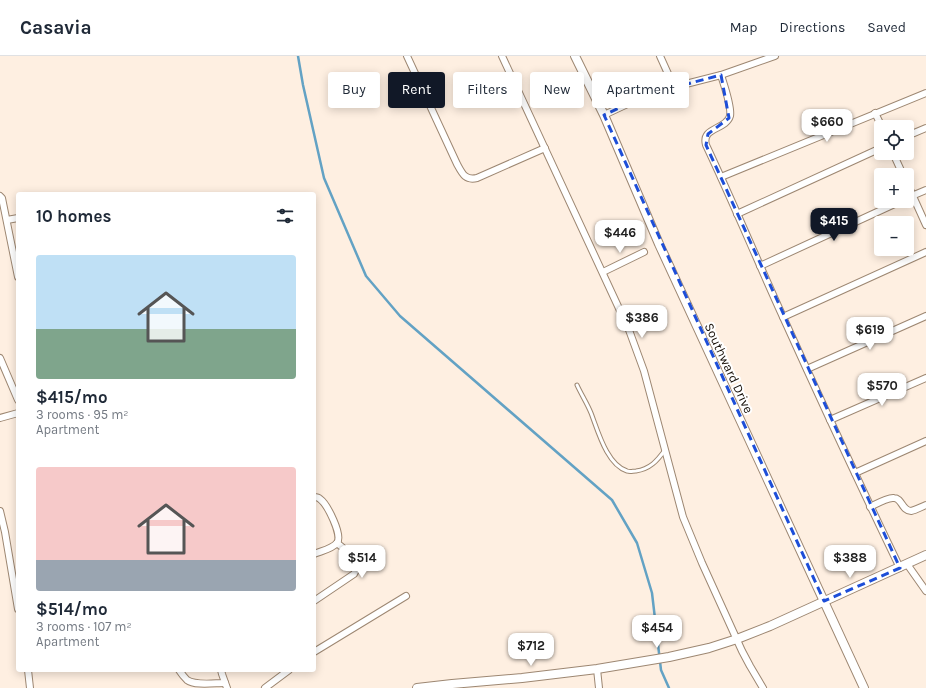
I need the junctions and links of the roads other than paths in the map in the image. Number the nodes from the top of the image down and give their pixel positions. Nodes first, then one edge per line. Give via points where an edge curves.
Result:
1 (407, 56) edge
2 (502, 56) edge
3 (575, 56) edge
4 (660, 56) edge
5 (775, 56) edge
6 (667, 72) edge
7 (721, 76) junction
8 (689, 83) edge
9 (926, 93) edge
10 (619, 108) edge
11 (875, 113) junction
12 (604, 115) junction
13 (878, 120) edge
14 (926, 128) edge
15 (914, 133) edge
16 (545, 148) junction
17 (874, 151) edge
18 (721, 177) junction
19 (926, 190) edge
20 (914, 195) edge
21 (0, 196) edge
22 (914, 204) edge
23 (887, 208) edge
24 (737, 214) junction
25 (16, 218) edge
26 (7, 220) junction
27 (926, 225) edge
28 (644, 252) dead end
29 (926, 252) edge
30 (760, 266) junction
31 (16, 267) edge
32 (602, 272) junction
33 (926, 316) edge
34 (783, 317) junction
35 (0, 358) edge
36 (807, 369) junction
37 (926, 378) edge
38 (577, 386) dead end
39 (16, 395) edge
40 (16, 414) edge
41 (0, 418) edge
42 (830, 420) junction
43 (926, 441) edge
44 (665, 450) junction
45 (855, 473) junction
46 (316, 497) edge
47 (926, 505) edge
48 (870, 506) junction
49 (0, 511) edge
50 (337, 543) junction
51 (316, 553) edge
52 (926, 555) edge
53 (904, 566) junction
54 (15, 567) edge
55 (16, 581) edge
56 (926, 591) edge
57 (406, 596) dead end
58 (316, 600) edge
59 (824, 601) junction
60 (737, 639) junction
61 (316, 651) edge
62 (597, 669) junction
63 (28, 672) edge
64 (180, 672) edge
65 (222, 672) edge
66 (286, 672) edge
67 (226, 685) edge
68 (30, 688) edge
69 (265, 688) edge
70 (417, 688) edge
71 (599, 688) edge
72 (763, 688) edge
73 (864, 688) edge

1 - 16 street via 456,164 467,178 477,178
2 - 16 street
3 - 12 main road, Southward Drive
4 - 6 street
5 - 7 street
7 - 8 street
7 - 18 street via 730,108 730,118 708,134 705,141
9 - 11 street
10 - 12 street
11 - 13 street
11 - 18 street
12 - 59 main road, Southward Drive via 659,244
14 - 15 street
16 - 32 street
17 - 24 street
18 - 24 street
19 - 20 street
21 - 26 street
22 - 27 street
23 - 30 street
24 - 30 street
25 - 26 street
26 - 31 street
28 - 32 street
29 - 34 street
30 - 34 street
32 - 44 street via 630,330
33 - 36 street
34 - 36 street
35 - 39 street
36 - 42 street
37 - 42 street
38 - 44 lane via 591,412 598,434 618,466 628,472 644,470 658,460
40 - 41 street
42 - 45 street
43 - 45 street
44 - 60 street via 685,522
45 - 48 street
46 - 50 street via 332,517 338,532
47 - 48 street via 908,511 899,500 890,498
48 - 53 street
49 - 54 street
50 - 51 street
50 - 58 street via 350,554 357,570
52 - 53 main road
53 - 56 street
53 - 59 main road
54 - 55 street
57 - 61 street
59 - 60 main road
59 - 73 main road, Southward Drive
60 - 62 main road via 669,657
60 - 72 street
62 - 70 main road
62 - 71 street
63 - 68 street
64 - 67 street via 188,681
65 - 67 street
66 - 69 street

